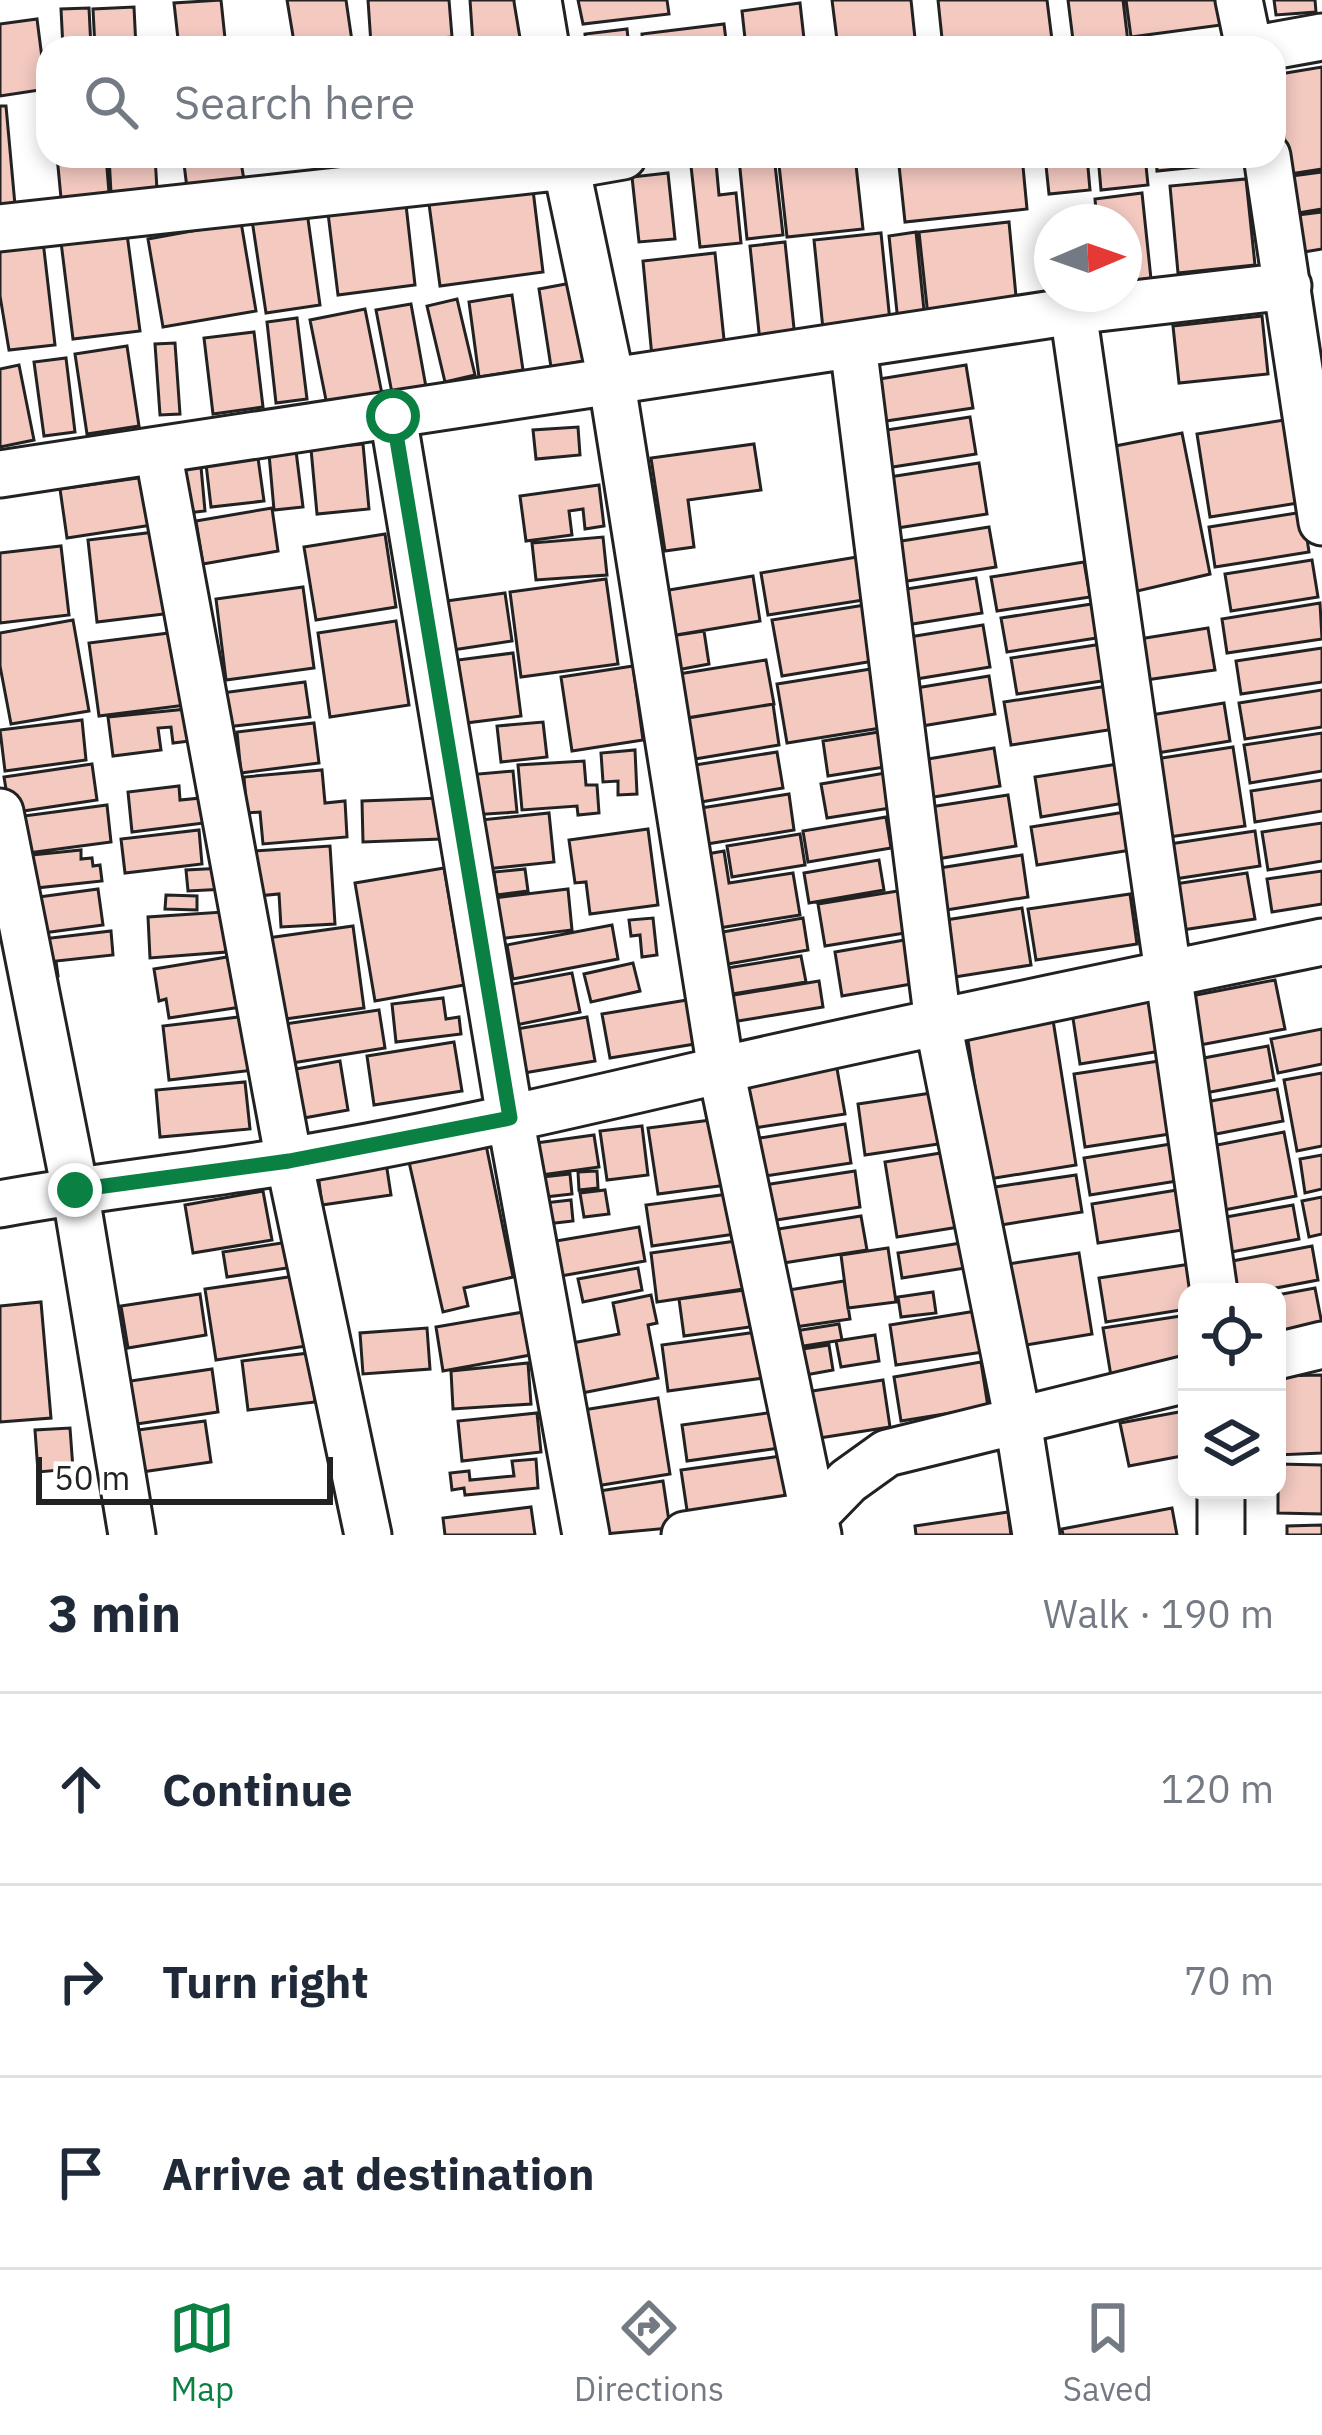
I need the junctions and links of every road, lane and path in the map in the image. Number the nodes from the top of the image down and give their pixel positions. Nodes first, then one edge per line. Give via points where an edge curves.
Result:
1 (538, 0) edge
2 (1239, 0) edge
3 (544, 36) edge
4 (1246, 36) edge
5 (1322, 37) edge
6 (1286, 43) edge
7 (506, 168) edge
8 (566, 168) edge
9 (1269, 168) edge
10 (0, 228) edge
11 (1288, 286) junction
12 (1142, 303) edge
13 (1067, 312) edge
14 (1073, 312) edge
15 (853, 345) junction
16 (612, 384) junction
17 (393, 416) junction
18 (158, 452) junction
19 (0, 474) edge
20 (1322, 522) edge
21 (3, 838) edge
22 (1322, 942) edge
23 (1170, 971) junction
24 (938, 1023) junction
25 (721, 1070) junction
26 (510, 1118) junction
27 (289, 1161) junction
28 (75, 1190) junction
29 (0, 1204) edge
30 (1213, 1283) edge
31 (1322, 1345) edge
32 (1286, 1354) edge
33 (1178, 1381) edge
34 (1018, 1421) junction
35 (1221, 1499) edge
36 (817, 1525) edge
37 (132, 1535) edge
38 (368, 1535) edge
39 (586, 1535) edge
40 (685, 1535) edge
41 (1036, 1535) edge
42 (1221, 1535) edge

1 - 3 street
2 - 4 street
5 - 6 street
7 - 10 street
8 - 16 street
9 - 11 street
11 - 12 street
11 - 20 street
13 - 15 street
14 - 23 street
15 - 16 street
15 - 24 street
16 - 17 street
16 - 25 street
17 - 18 street
17 - 26 street
18 - 19 street
18 - 27 street
21 - 28 street
22 - 23 street
23 - 24 street
23 - 30 street
24 - 25 street
24 - 34 street
25 - 26 street
25 - 36 street
26 - 27 street
26 - 39 street
27 - 28 street
27 - 38 street
28 - 29 street
28 - 37 street
31 - 32 street
33 - 34 street
34 - 36 street via 887,1453 848,1481
34 - 41 street
35 - 42 street
36 - 40 street

